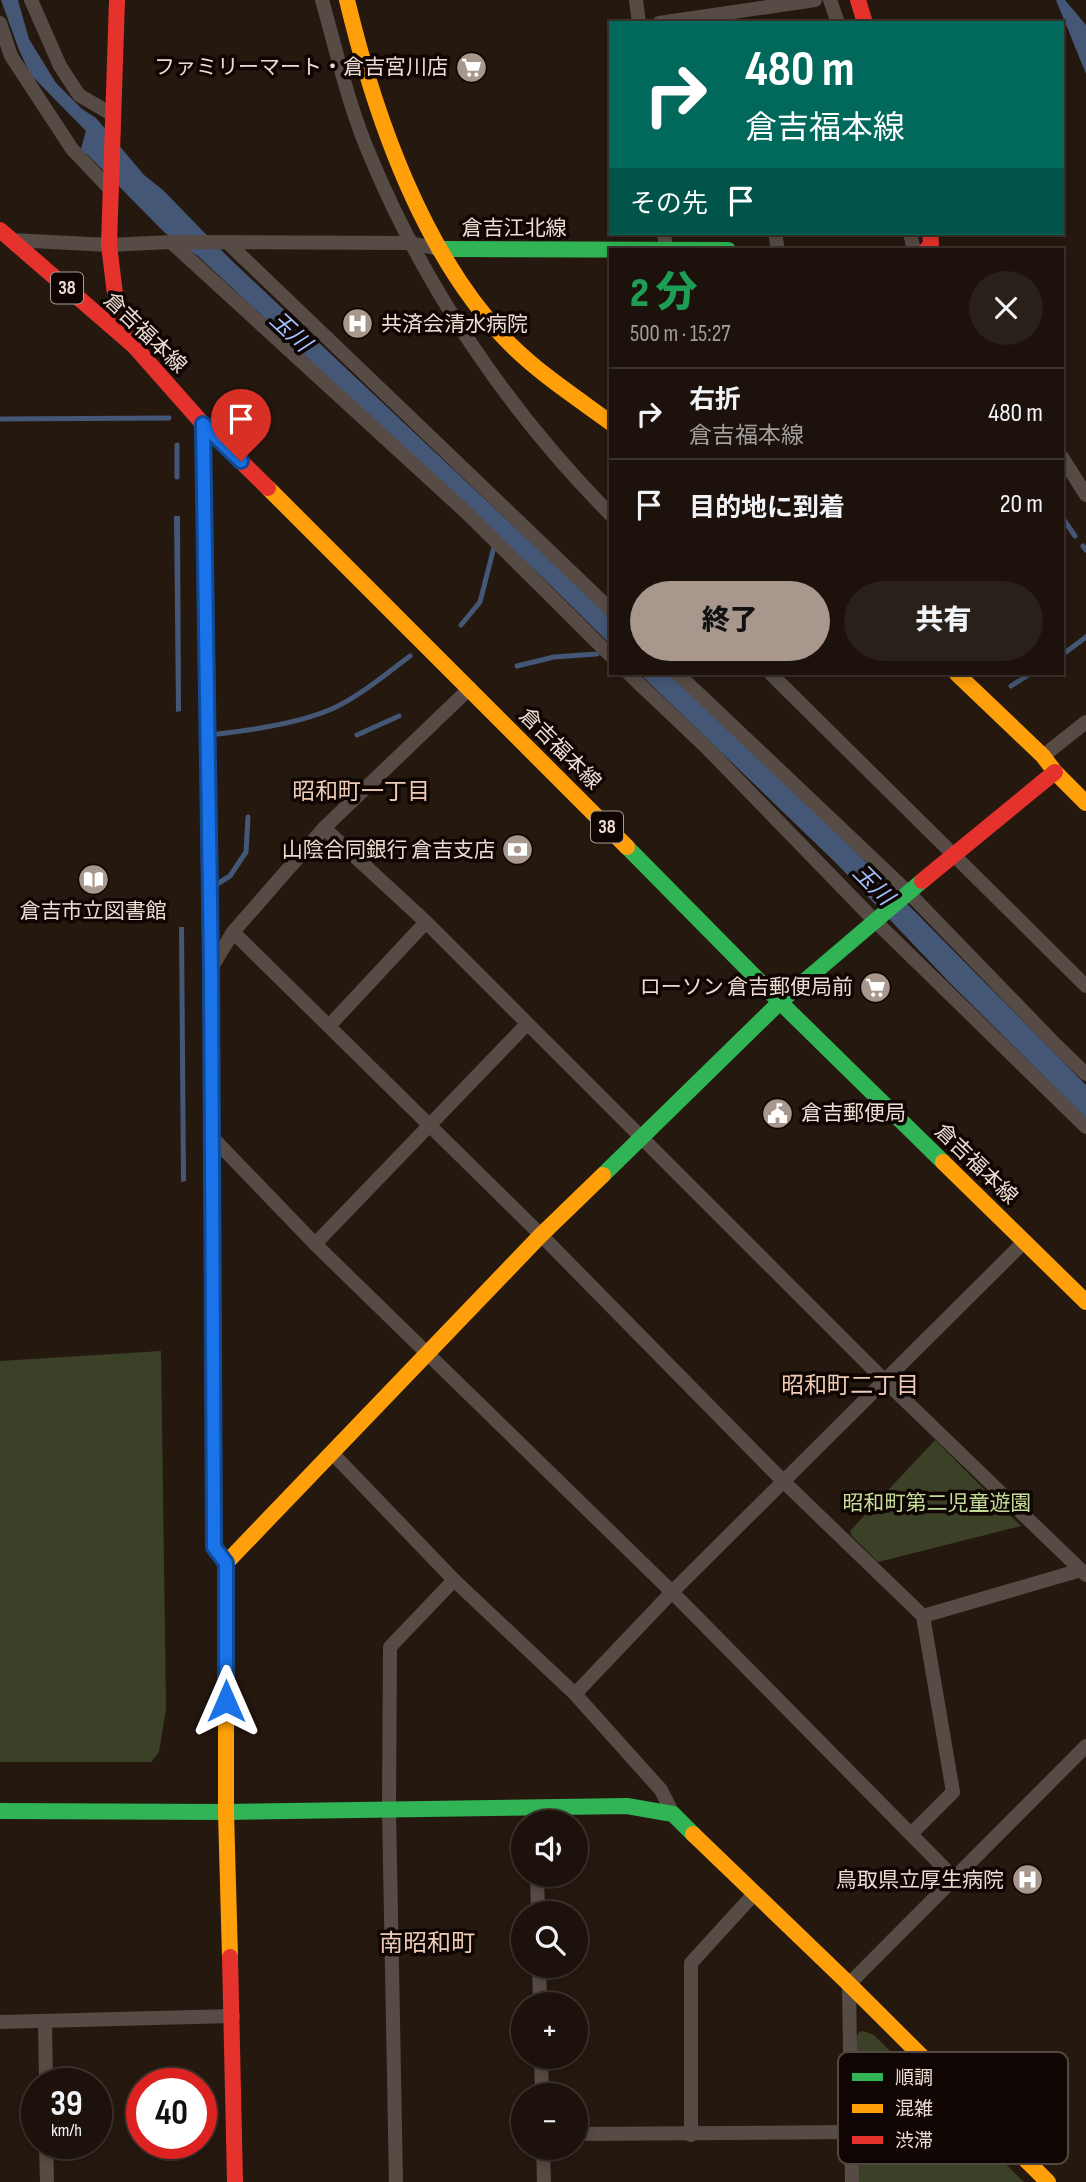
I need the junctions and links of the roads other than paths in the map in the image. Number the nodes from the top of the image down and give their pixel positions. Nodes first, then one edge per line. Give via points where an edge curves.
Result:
1 (31, 0) edge
2 (117, 0) edge
3 (322, 0) edge
4 (348, 0) edge
5 (636, 0) edge
6 (815, 0) edge
7 (830, 0) edge
8 (858, 0) edge
9 (740, 17) edge
10 (639, 21) edge
11 (686, 21) edge
12 (837, 21) edge
13 (864, 21) edge
14 (0, 23) edge
15 (113, 121) junction
16 (110, 185) junction
17 (3, 236) edge
18 (665, 241) edge
19 (173, 242) junction
20 (224, 243) junction
21 (410, 243) junction
22 (109, 245) junction
23 (439, 248) junction
24 (714, 248) edge
25 (134, 346) junction
26 (609, 422) edge
27 (203, 424) junction
28 (1064, 460) edge
29 (1086, 495) edge
30 (609, 513) edge
31 (609, 608) edge
32 (609, 654) edge
33 (630, 675) edge
34 (679, 675) edge
35 (772, 675) edge
36 (958, 675) edge
37 (470, 688) junction
38 (1086, 722) edge
39 (1043, 756) junction
40 (1055, 772) junction
41 (1086, 803) edge
42 (324, 828) junction
43 (955, 856) junction
44 (909, 892) junction
45 (874, 920) junction
46 (426, 922) junction
47 (233, 932) junction
48 (211, 968) junction
49 (1086, 986) edge
50 (780, 1002) junction
51 (527, 1024) junction
52 (329, 1026) junction
53 (1086, 1074) edge
54 (430, 1125) junction
55 (1086, 1127) edge
56 (211, 1136) junction
57 (640, 1139) junction
58 (541, 1235) junction
59 (1025, 1241) junction
60 (315, 1244) junction
61 (1086, 1303) edge
62 (428, 1354) junction
63 (884, 1380) junction
64 (333, 1454) junction
65 (783, 1480) junction
66 (226, 1563) junction
67 (1084, 1572) edge
68 (454, 1580) junction
69 (672, 1592) junction
70 (923, 1616) junction
71 (575, 1694) junction
72 (1086, 1746) edge
73 (389, 1808) junction
74 (587, 1810) edge
75 (0, 1811) edge
76 (226, 1812) junction
77 (511, 1814) edge
78 (674, 1814) junction
79 (911, 1833) junction
80 (954, 1878) junction
81 (755, 1893) junction
82 (849, 1984) junction
83 (233, 2017) junction
84 (45, 2021) junction
85 (0, 2022) edge
86 (850, 2052) edge
87 (917, 2052) edge
88 (46, 2068) edge
89 (838, 2132) edge
90 (588, 2134) edge
91 (691, 2135) junction
92 (46, 2159) edge
93 (543, 2160) edge
94 (852, 2164) edge
95 (1030, 2164) edge
96 (47, 2182) edge
97 (235, 2182) edge
98 (396, 2182) edge
99 (544, 2182) edge
100 (852, 2182) edge
101 (1048, 2182) edge

1 - 15 street via 60,66 79,95
2 - 15 street
3 - 21 street via 370,157
4 - 23 street, 倉吉江北線 via 380,118
5 - 10 street
6 - 9 street
7 - 12 street
8 - 13 street
9 - 11 street
14 - 16 street via 11,56 72,149
15 - 16 street
16 - 22 street
17 - 22 street
17 - 25 street, 倉吉福本線 / 38
18 - 23 street, 倉吉江北線
18 - 24 street, 倉吉江北線
19 - 20 street
19 - 22 street
19 - 32 street via 468,514
20 - 21 street
20 - 31 street
21 - 23 street
21 - 30 street via 468,339 522,414 568,472
22 - 25 street via 116,302
23 - 26 street via 511,345
25 - 27 street, 倉吉福本線 / 38
27 - 37 street, 倉吉福本線 / 38
27 - 48 street
28 - 29 street
33 - 45 street
34 - 44 street
35 - 43 street
36 - 39 street
37 - 42 street
37 - 50 street, 倉吉福本線 / 38
38 - 39 street
39 - 40 street
40 - 41 street
40 - 43 street
42 - 46 street
42 - 47 street
43 - 44 street
43 - 49 street
44 - 45 street
44 - 53 street
45 - 50 street
45 - 55 street
46 - 51 street
46 - 52 street
47 - 48 street
47 - 52 street
48 - 56 street
50 - 57 street
50 - 59 street, 倉吉福本線 / 38
51 - 54 street
51 - 57 street
52 - 54 street
54 - 58 street
54 - 60 street
56 - 60 street
56 - 66 street via 214,1547
57 - 58 street
57 - 63 street
58 - 62 street
58 - 65 street
59 - 61 street, 倉吉福本線 / 38
59 - 63 street
60 - 62 street
62 - 64 street
62 - 69 street
63 - 65 street
63 - 67 street
64 - 66 street
64 - 68 street
65 - 69 street
65 - 70 street
66 - 76 street
67 - 70 street
68 - 71 street
68 - 73 street via 390,1647
69 - 71 street
69 - 79 street
70 - 79 street via 953,1792
71 - 78 street via 661,1790
72 - 80 street
73 - 76 street
73 - 77 street
73 - 98 street
74 - 78 street via 627,1806
75 - 76 street
76 - 83 street
78 - 81 street
79 - 80 street
80 - 82 street
81 - 82 street
81 - 91 street via 691,1963
82 - 86 street
82 - 87 street
83 - 84 street
83 - 97 street
84 - 85 street
84 - 88 street
89 - 91 street
90 - 91 street
92 - 96 street
93 - 99 street
94 - 100 street
95 - 101 street

